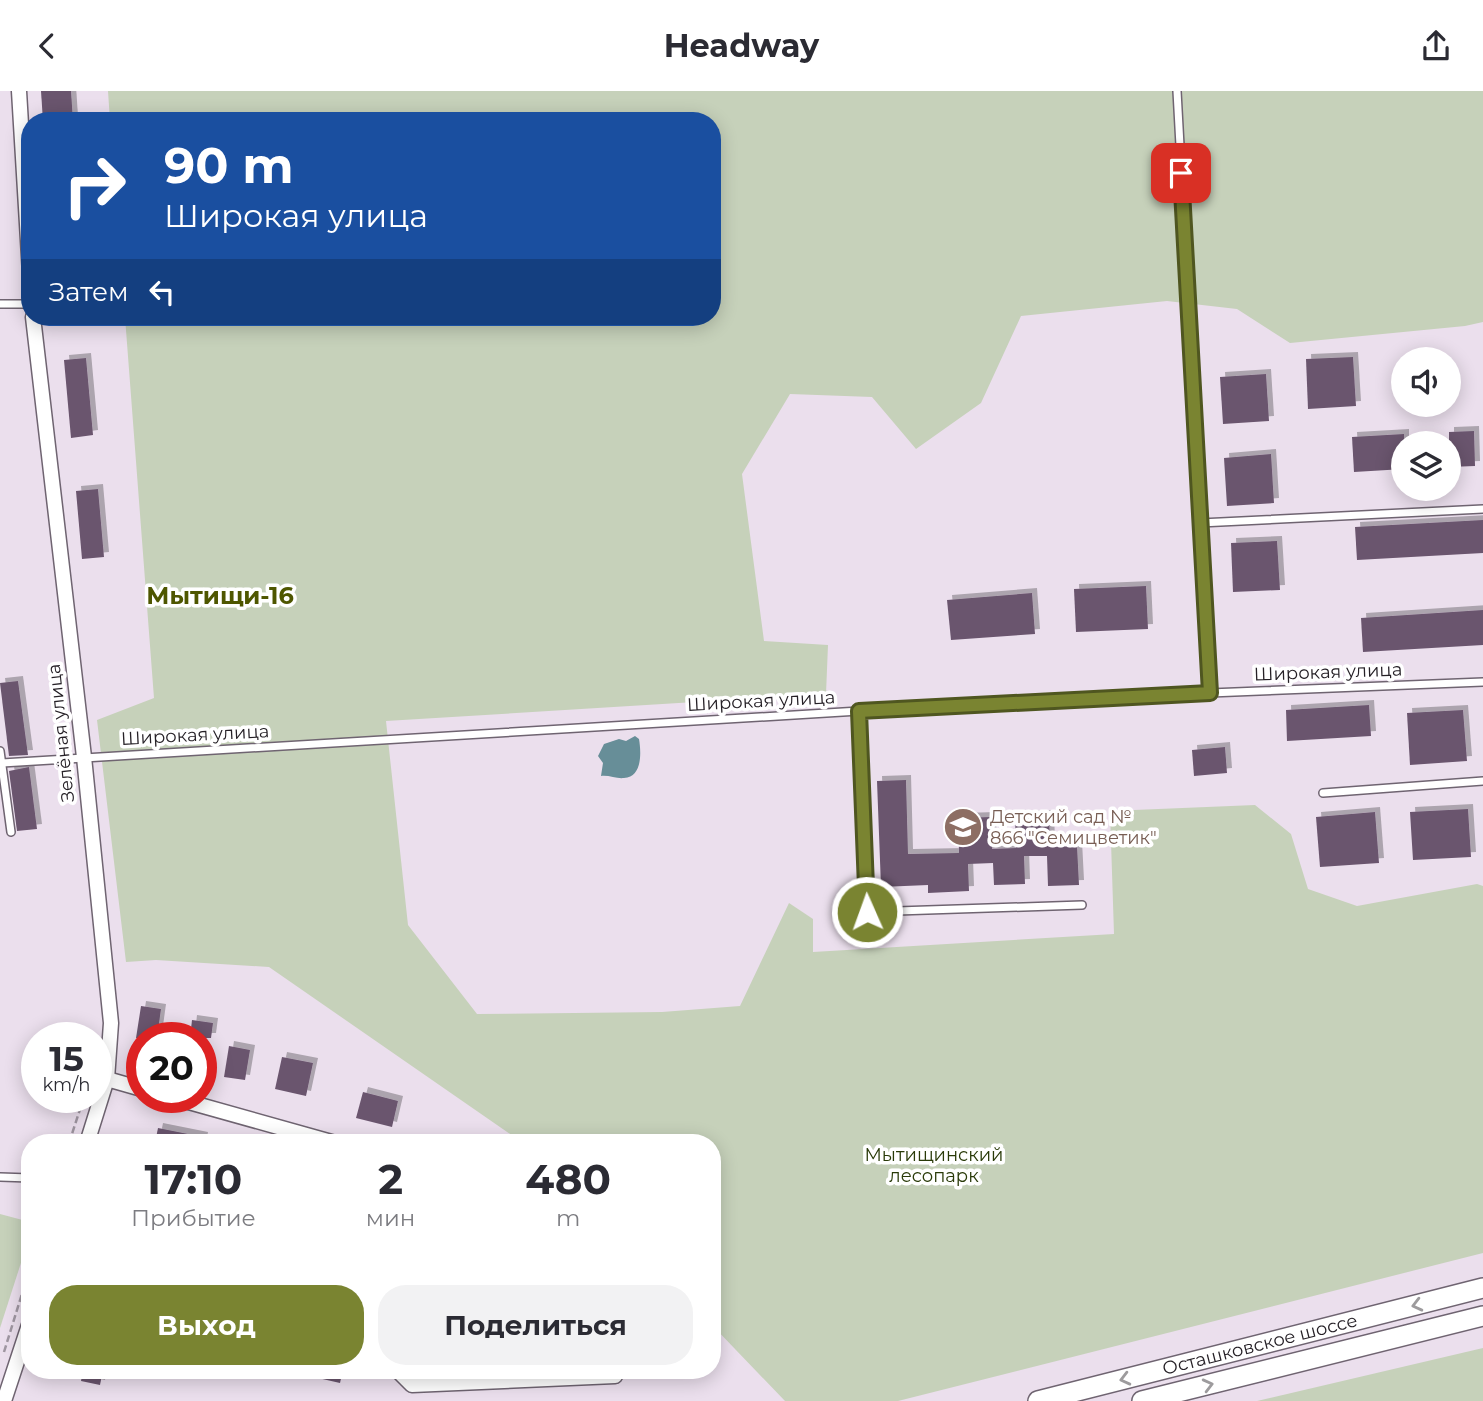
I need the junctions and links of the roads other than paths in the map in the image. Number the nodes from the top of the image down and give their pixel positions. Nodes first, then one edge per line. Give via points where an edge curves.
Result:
1 (19, 91) edge
2 (1177, 91) edge
3 (21, 124) edge
4 (0, 302) edge
5 (21, 303) edge
6 (34, 326) edge
7 (1483, 509) edge
8 (1200, 523) junction
9 (1483, 682) edge
10 (1210, 693) junction
11 (859, 711) junction
12 (0, 751) edge
13 (84, 757) junction
14 (2, 763) edge
15 (1483, 781) edge
16 (1323, 793) dead end
17 (11, 832) dead end
18 (1082, 905) dead end
19 (111, 1022) edge
20 (217, 1110) edge
21 (96, 1113) edge
22 (90, 1134) edge
23 (303, 1134) edge
24 (0, 1177) edge
25 (21, 1178) edge
26 (1483, 1288) edge
27 (1483, 1316) edge
28 (21, 1349) edge
29 (406, 1379) edge
30 (547, 1379) edge
31 (4, 1401) edge
32 (1038, 1401) edge
33 (1142, 1401) edge

1 - 3 street
2 - 8 lane
4 - 5 lane
6 - 13 street, Зелёная улица
7 - 8 lane
8 - 10 lane
9 - 10 lane, Широкая улица
10 - 11 lane, Широкая улица
11 - 13 lane, Широкая улица
11 - 18 lane via 867,912
12 - 14 lane
13 - 14 lane, Широкая улица
13 - 19 street, Зелёная улица
14 - 17 lane
15 - 16 lane
20 - 23 street
21 - 22 street, Зелёная улица
24 - 25 lane
26 -> 32 main road, Осташковское шоссе
33 -> 27 main road, Осташковское шоссе
28 - 31 street
29 - 30 street via 412,1385

